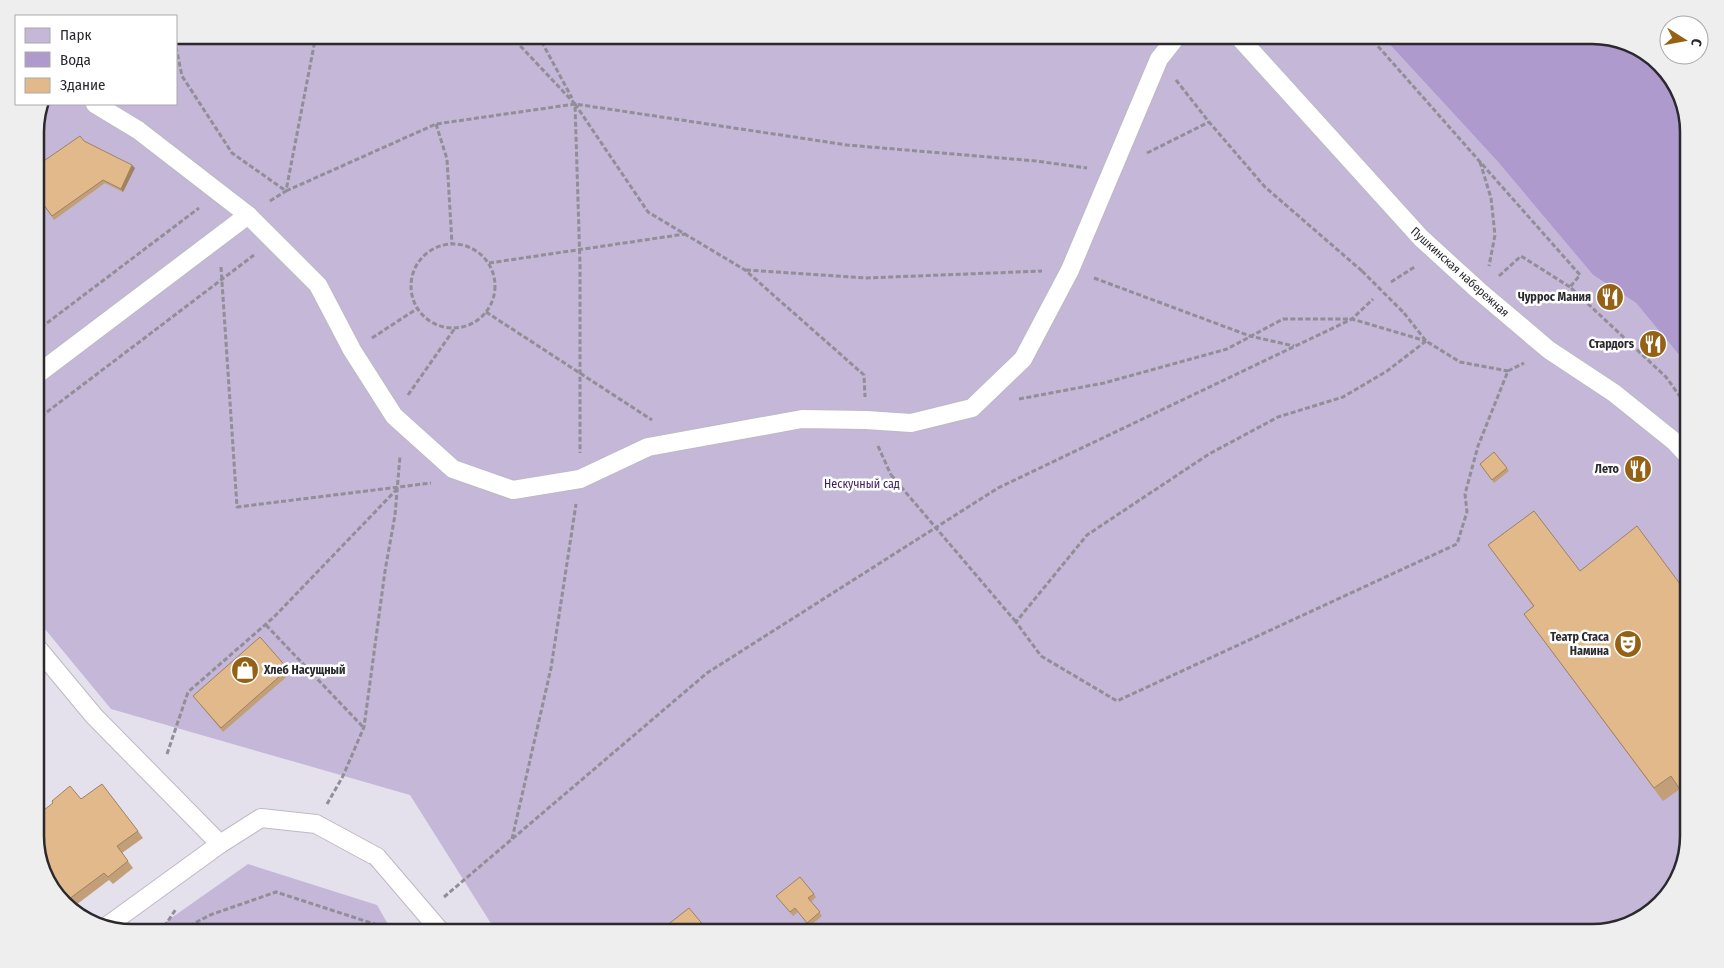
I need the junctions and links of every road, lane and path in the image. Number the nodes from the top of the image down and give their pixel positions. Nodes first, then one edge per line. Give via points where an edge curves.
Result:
1 (314, 44) edge
2 (518, 44) edge
3 (543, 44) edge
4 (1171, 44) edge
5 (1245, 44) edge
6 (1376, 44) edge
7 (178, 57) edge
8 (1159, 59) junction
9 (575, 104) junction
10 (97, 105) edge
11 (1209, 122) junction
12 (436, 124) junction
13 (1147, 153) dead end
14 (1480, 160) junction
15 (1111, 171) junction
16 (286, 191) junction
17 (219, 193) junction
18 (248, 215) junction
19 (686, 234) junction
20 (273, 240) junction
21 (452, 244) junction
22 (578, 250) junction
23 (489, 263) junction
24 (745, 270) junction
25 (1070, 270) junction
26 (222, 283) dead end
27 (1570, 287) junction
28 (1373, 299) dead end
29 (418, 308) junction
30 (486, 312) junction
31 (1352, 319) junction
32 (44, 325) edge
33 (455, 328) junction
34 (1250, 336) junction
35 (1426, 340) junction
36 (1295, 346) junction
37 (352, 350) junction
38 (1549, 350) junction
39 (44, 369) edge
40 (1508, 371) junction
41 (580, 374) junction
42 (1680, 396) edge
43 (972, 408) junction
44 (44, 414) edge
45 (394, 416) junction
46 (866, 420) junction
47 (684, 440) junction
48 (1680, 447) edge
49 (580, 456) dead end
50 (891, 475) dead end
51 (438, 482) dead end
52 (398, 487) junction
53 (577, 502) dead end
54 (1016, 622) junction
55 (266, 625) junction
56 (44, 656) edge
57 (364, 727) junction
58 (158, 780) junction
59 (316, 824) junction
60 (512, 839) junction
61 (220, 844) junction
62 (444, 898) dead end
63 (113, 922) edge
64 (193, 924) edge
65 (374, 924) edge
66 (434, 924) edge

1 - 16 path
2 - 9 path
3 - 9 path
4 - 8 lane
5 - 38 lane, Пушкинская набережная via 1421,238
6 - 14 path
7 - 16 path via 182,76 232,153
8 - 11 path
8 - 15 lane
9 - 12 path
9 - 15 path via 847,145 1036,160
9 - 19 path via 648,212
9 - 22 path
10 - 17 lane via 138,130
11 - 13 path
11 - 35 path, bridge via 1265,187 1362,271
12 - 16 path
12 - 21 path via 447,159
14 - 27 path via 1580,275
14 - 27 path via 1491,198 1495,235 1489,268 1499,277 1521,256
15 - 25 lane
16 - 18 path
17 - 18 lane
17 - 32 path
18 - 20 lane
18 - 39 lane
19 - 22 path
19 - 24 path
20 - 37 lane via 318,285
20 - 44 path
21 - 23 path via 479,252
21 - 29 path via 425,254 416,266 412,295
22 - 23 path
22 - 41 path
23 - 30 path via 495,276 495,291
24 - 25 path via 866,278
24 - 46 path via 864,376
25 - 34 path
25 - 43 lane via 1023,359
26 - 52 path via 237,507
27 - 42 path via 1666,377
28 - 31 path
29 - 33 path via 428,319 441,326
29 - 37 path
30 - 33 path via 469,325
30 - 41 path
31 - 34 path via 1283,319
31 - 35 path
31 - 36 path
33 - 45 path
34 - 36 path
34 - 43 path via 1227,349 1104,383
35 - 40 path via 1460,362
35 - 54 path via 1388,371 1343,398 1278,417 1209,454 1087,535
36 - 60 path via 982,498 706,673
37 - 45 lane
38 - 40 path
38 - 48 lane, Пушкинская набережная via 1614,393
40 - 54 path via 1478,446 1465,494 1466,512 1457,544 1117,701 1041,656
41 - 47 path
41 - 49 path
43 - 46 lane via 911,424
45 - 47 lane via 453,469 513,490 580,479 648,447
45 - 52 path via 401,462
46 - 47 lane via 802,419
50 - 54 path, bridge
51 - 52 path
52 - 55 path
52 - 57 path
53 - 60 path via 551,668
55 - 57 path
55 - 58 path via 188,692
56 - 58 lane via 94,716
57 - 59 path via 343,776
58 - 61 lane
59 - 61 lane via 261,818
59 - 66 lane, bridge via 376,857
60 - 62 path
61 - 63 lane
64 - 65 path via 276,892

